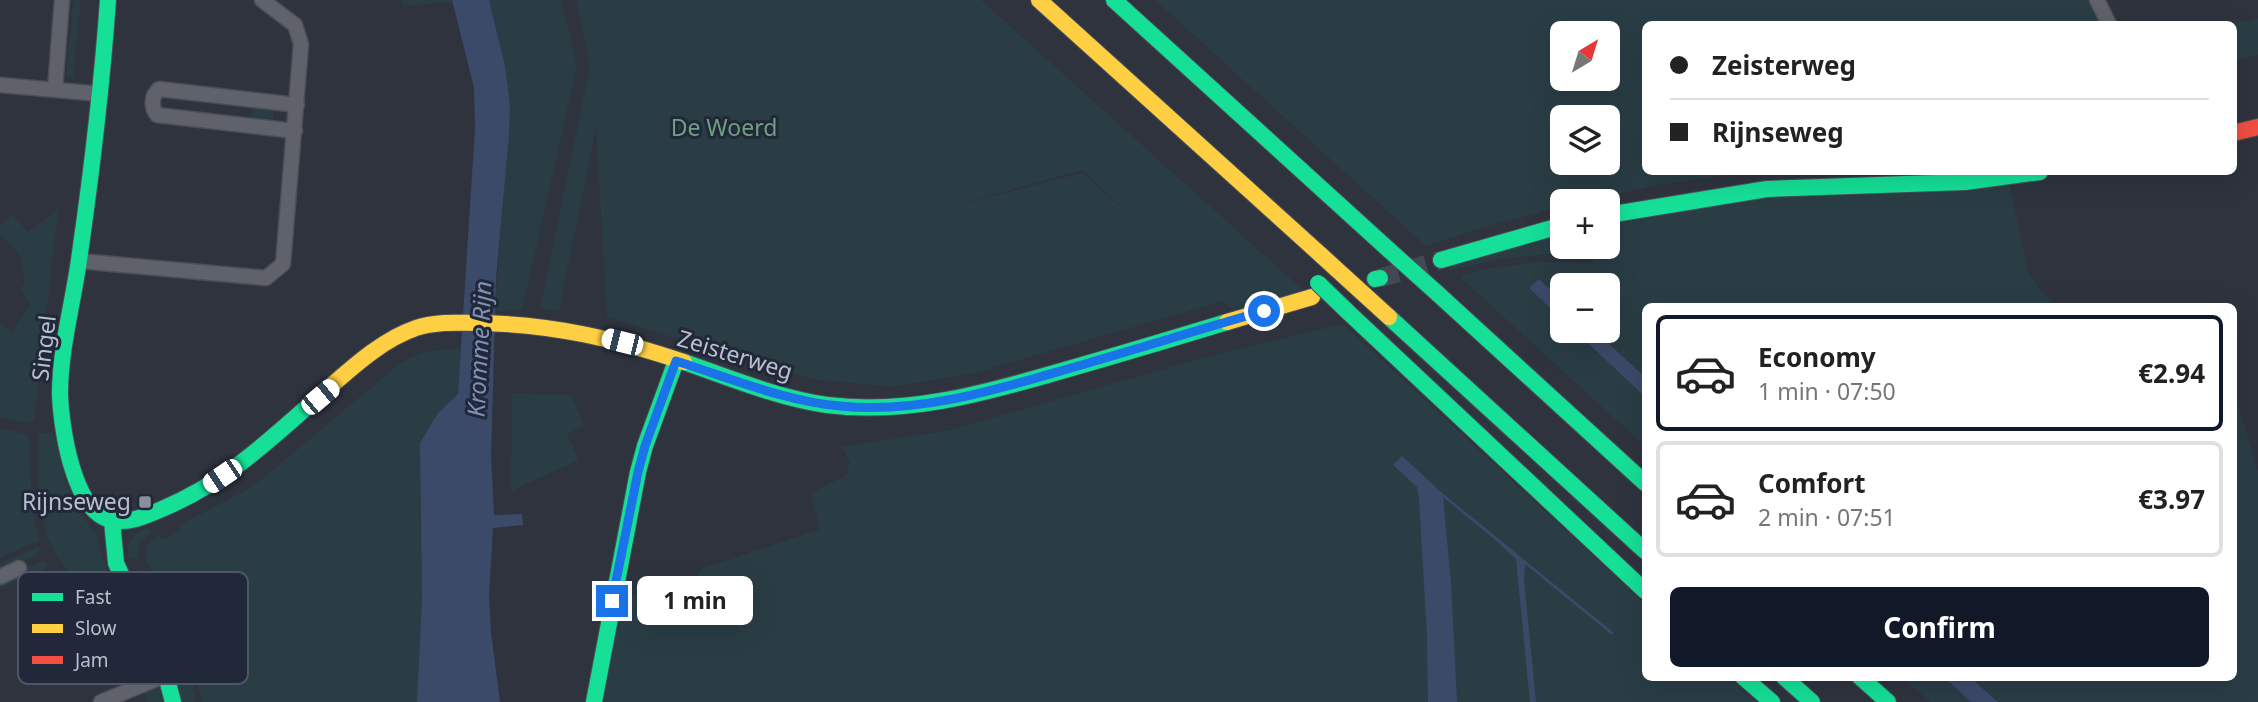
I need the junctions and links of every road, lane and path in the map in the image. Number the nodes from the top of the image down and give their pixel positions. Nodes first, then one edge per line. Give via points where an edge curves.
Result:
1 (62, 0) edge
2 (108, 0) edge
3 (262, 0) edge
4 (1040, 0) edge
5 (1114, 0) edge
6 (2097, 0) edge
7 (2108, 21) edge
8 (0, 85) edge
9 (55, 89) junction
10 (101, 94) junction
11 (297, 105) junction
12 (2258, 127) edge
13 (295, 131) junction
14 (2237, 132) edge
15 (2018, 175) edge
16 (1620, 213) edge
17 (1280, 220) junction
18 (1550, 229) edge
19 (1441, 260) tunnel mouth
20 (79, 261) junction
21 (1312, 279) junction
22 (676, 361) junction
23 (1642, 480) edge
24 (112, 521) junction
25 (1642, 548) edge
26 (19, 568) dead end
27 (120, 572) edge
28 (0, 577) edge
29 (1642, 588) edge
30 (1748, 681) edge
31 (1788, 681) edge
32 (1864, 681) edge
33 (144, 684) edge
34 (168, 684) edge
35 (101, 702) edge
36 (173, 702) edge
37 (594, 702) edge
38 (1772, 702) edge
39 (1812, 702) edge
40 (1888, 702) edge

1 - 9 street
2 - 10 main road, Singel
3 - 11 street via 295,25 301,44
4 - 17 main road
5 - 23 main road, bridge
6 - 7 street
8 - 9 street
9 - 10 street
10 - 20 main road, Singel
11 - 13 street
11 - 13 street via 159,89 152,102 157,115
12 - 14 main road
13 - 20 street via 283,264 266,278
15 - 16 main road via 1965,182 1767,189
17 - 21 main road
17 - 25 main road, bridge
18 - 19 main road
20 - 24 main road, Singel via 61,410 68,451 84,495 95,512
21 - 22 main road, Zeisterweg via 1007,386 924,405 840,407 816,403
21 - 29 main road, bridge
22 - 24 main road, Zeisterweg via 575,331 503,324 429,324 397,334 258,451 186,500 138,519
22 - 37 main road via 638,472
24 - 27 main road
26 - 28 street
30 - 38 main road
31 - 39 main road
32 - 40 main road
33 - 35 street
34 - 36 main road

